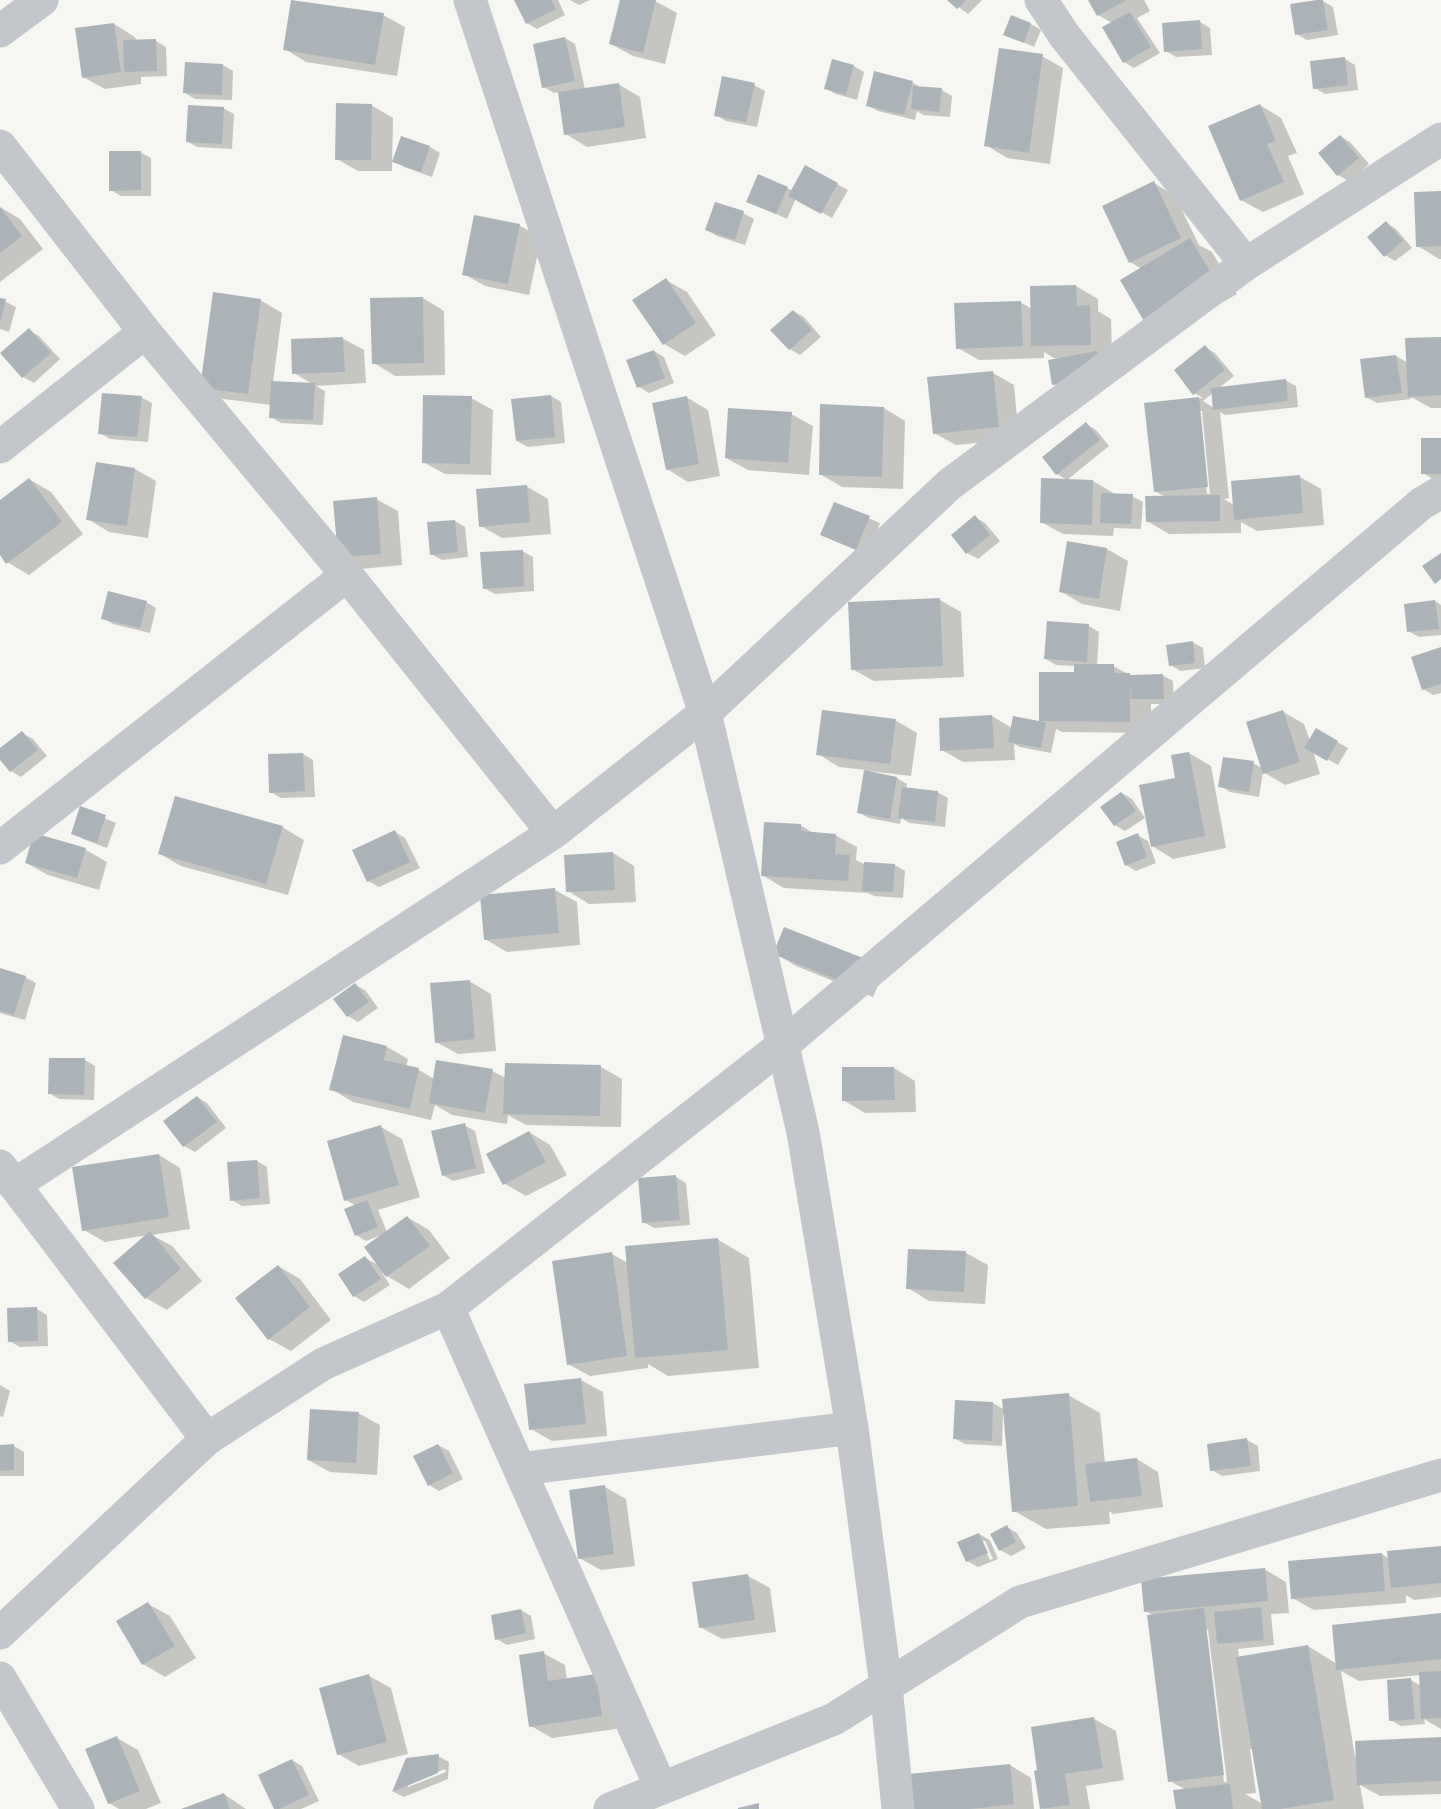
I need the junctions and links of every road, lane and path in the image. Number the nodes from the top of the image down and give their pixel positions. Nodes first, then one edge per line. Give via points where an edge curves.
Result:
1 (42, 0) edge
2 (470, 0) edge
3 (1041, 0) edge
4 (0, 31) edge
5 (1441, 139) edge
6 (0, 146) edge
7 (1246, 264) junction
8 (145, 332) junction
9 (0, 447) edge
10 (1441, 492) edge
11 (347, 575) junction
12 (705, 713) junction
13 (553, 833) junction
14 (0, 848) edge
15 (783, 1045) junction
16 (7, 1176) edge
17 (448, 1308) junction
18 (852, 1428) junction
19 (207, 1439) junction
20 (520, 1469) junction
21 (1441, 1475) edge
22 (0, 1632) edge
23 (0, 1678) edge
24 (886, 1686) junction
25 (661, 1788) junction
26 (78, 1809) edge
27 (610, 1809) edge
28 (898, 1809) edge

1 - 4 street
2 - 12 street
3 - 7 street via 1064,35
5 - 7 street
6 - 8 street
7 - 12 street via 950,484
8 - 9 street
8 - 11 street
10 - 15 street via 1412,512
11 - 13 street
11 - 14 street
12 - 13 street
12 - 15 street
13 - 16 street
15 - 17 street
15 - 18 street via 803,1132
16 - 19 street
17 - 19 street via 323,1364
17 - 20 street
18 - 20 street
18 - 24 street
19 - 22 street
20 - 25 street
21 - 24 street via 1020,1602
23 - 26 street
24 - 25 street via 834,1719
24 - 28 street
25 - 27 street

